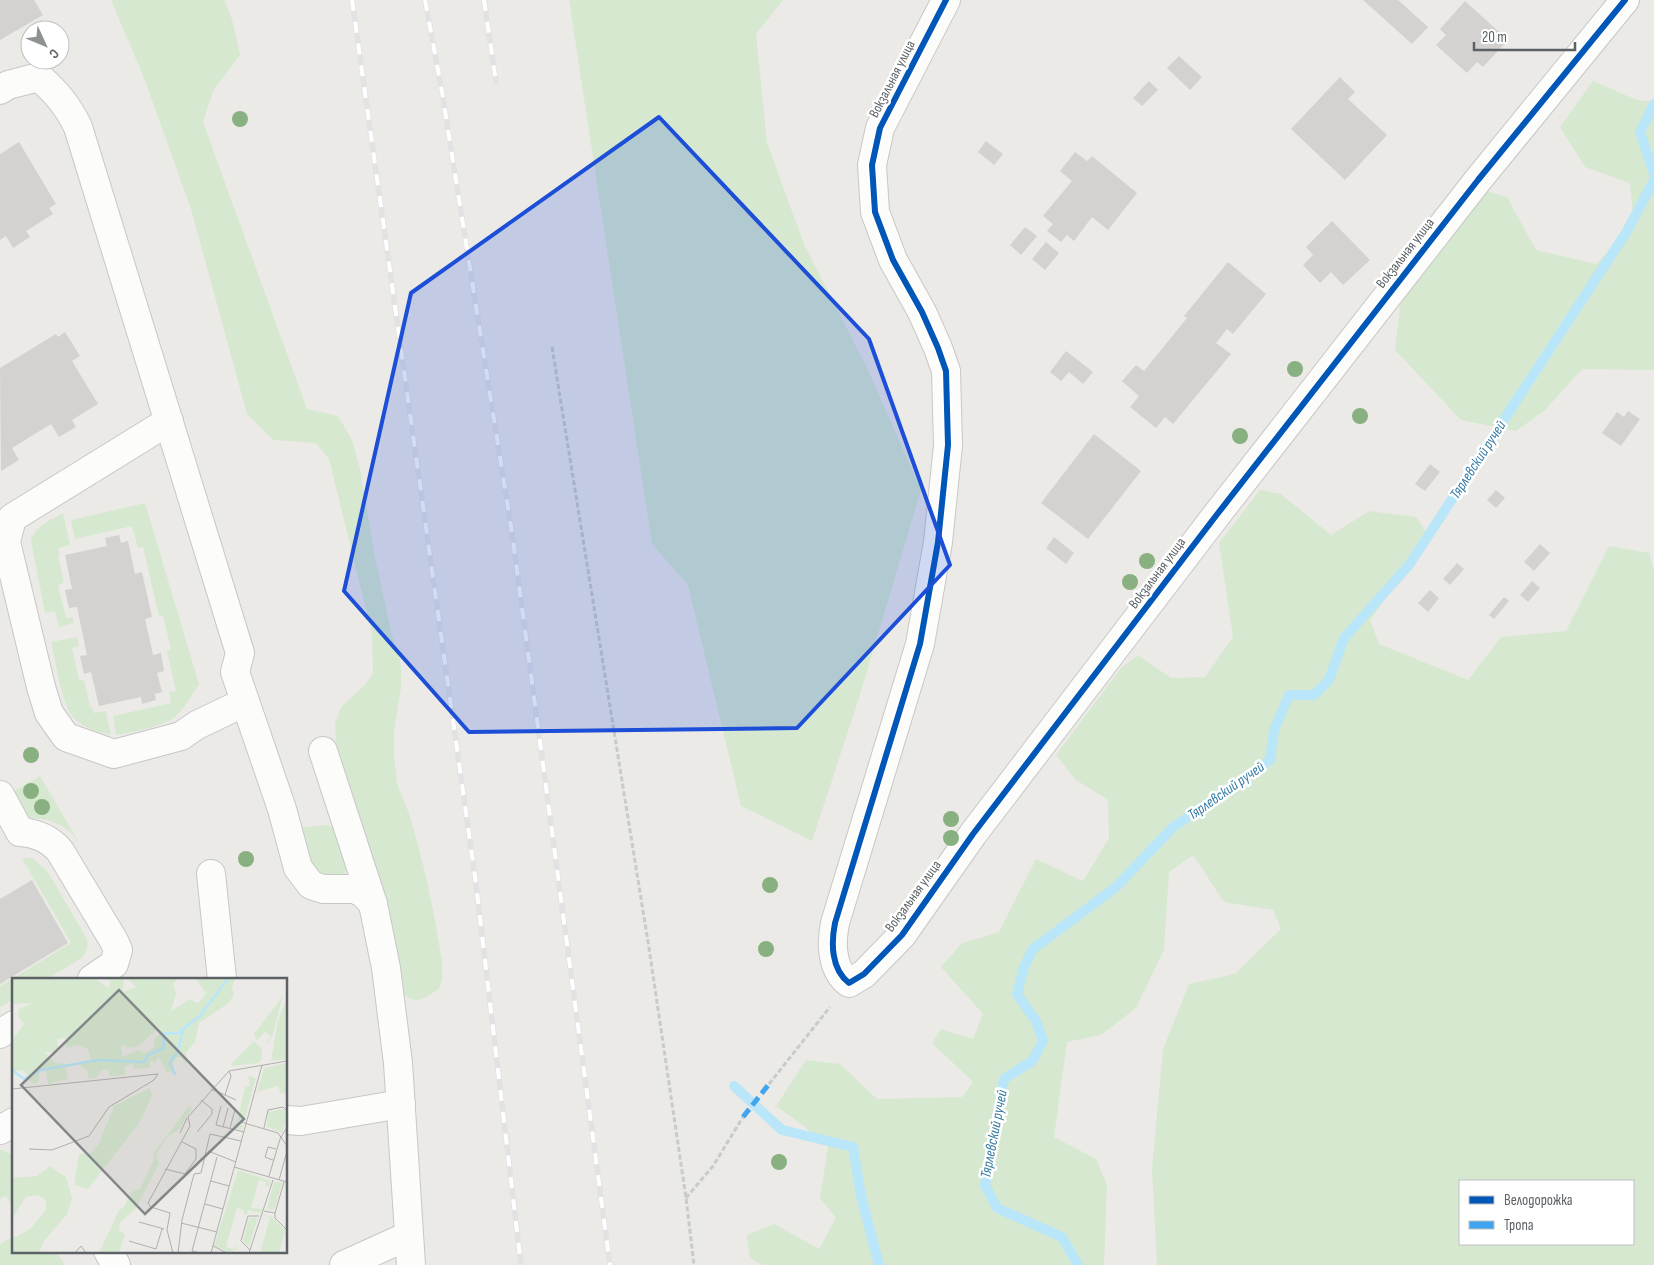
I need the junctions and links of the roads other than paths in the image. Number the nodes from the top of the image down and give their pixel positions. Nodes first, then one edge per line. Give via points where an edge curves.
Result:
1 (946, 0) edge
2 (1625, 0) edge
3 (0, 90) edge
4 (169, 422) junction
5 (245, 702) junction
6 (323, 751) dead end
7 (0, 795) edge
8 (8, 832) edge
9 (211, 874) dead end
10 (374, 904) junction
11 (93, 978) edge
12 (222, 978) edge
13 (12, 1027) edge
14 (0, 1034) edge
15 (401, 1104) junction
16 (288, 1120) edge
17 (12, 1123) edge
18 (0, 1130) edge
19 (408, 1236) junction
20 (109, 1252) edge
21 (116, 1265) edge
22 (344, 1265) edge
23 (411, 1265) edge

1 - 2 street, Вокзальная улица via 880,128 872,165 875,212 893,260 922,312 946,371 948,445 938,542 920,644 832,940 839,971 849,983 864,974 902,935 973,834 1215,517 1478,180
3 - 4 street via 39,77 70,110 87,155
4 - 5 street via 240,652 235,672
4 - 5 street via 12,518 6,542 41,687 50,713 66,737 114,754 181,736
5 - 10 street via 282,809 298,868 311,884 323,888 354,889
6 - 10 street
7 - 8 street
8 - 11 street via 31,833 48,839 60,851 114,941 118,950 114,964
9 - 12 street
10 - 15 street via 386,968
13 - 14 street
15 - 16 street via 301,1121
15 - 19 street
17 - 18 street
19 - 22 street
19 - 23 street
20 - 21 street

